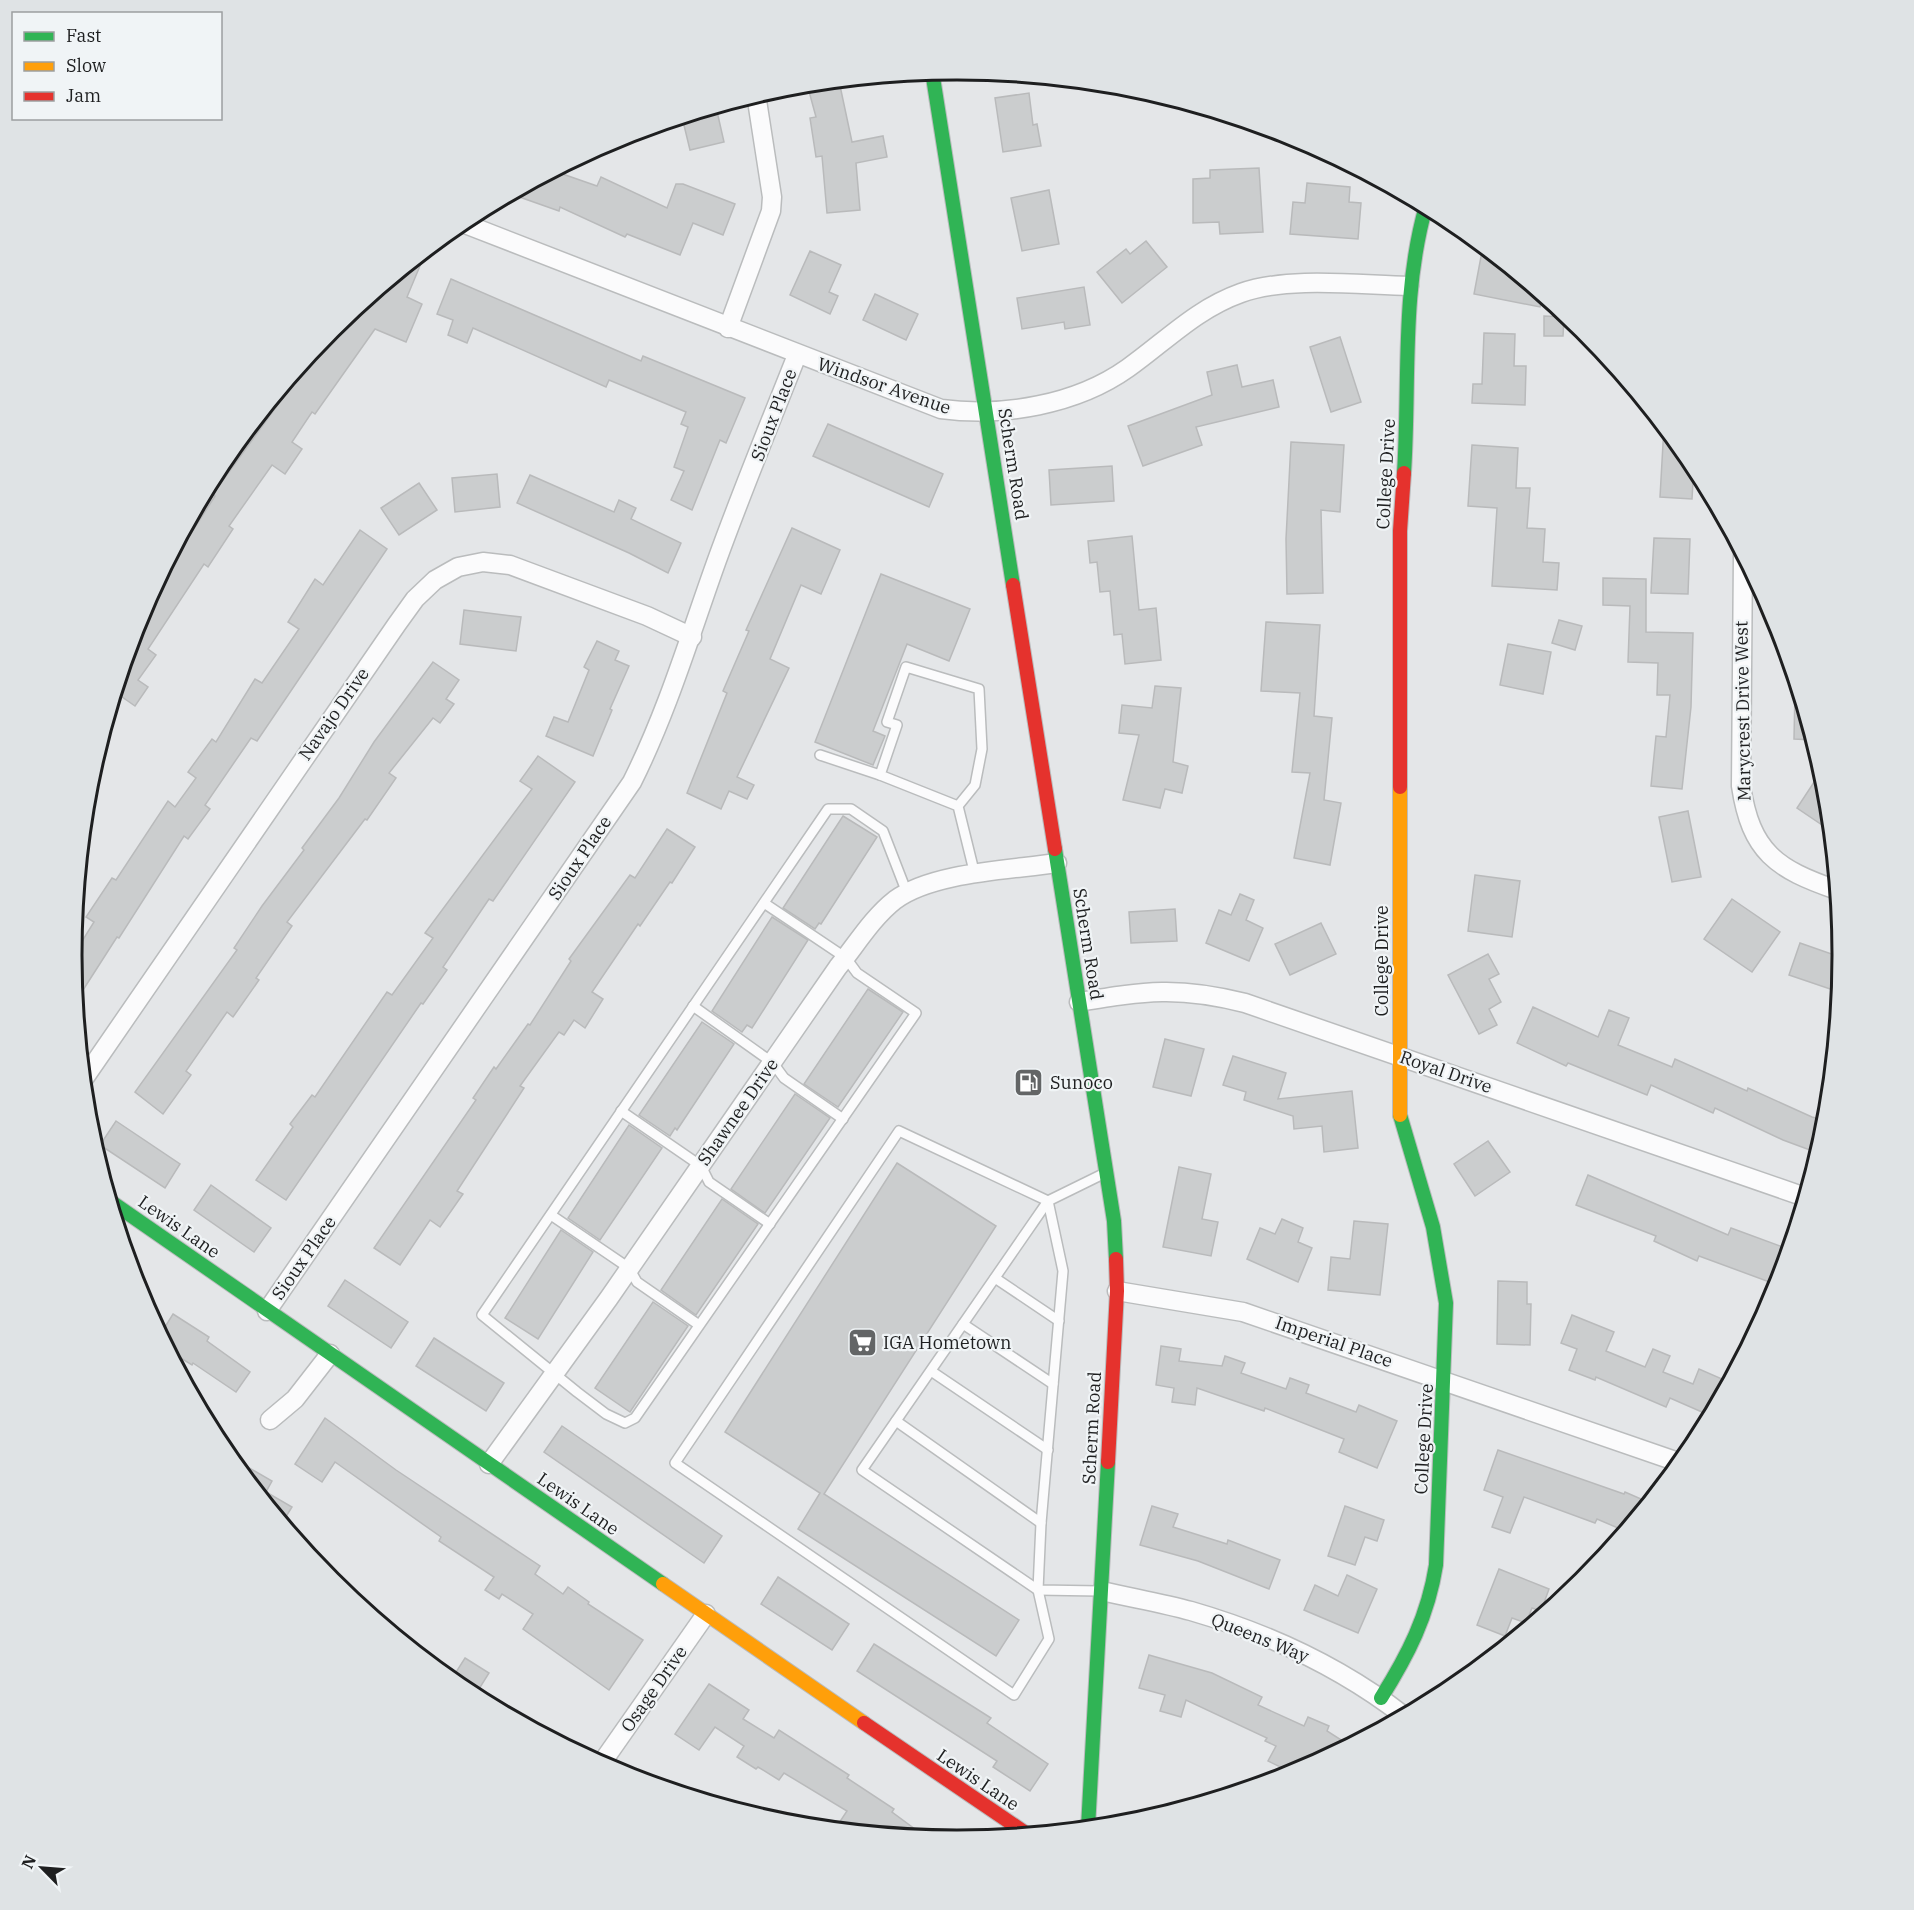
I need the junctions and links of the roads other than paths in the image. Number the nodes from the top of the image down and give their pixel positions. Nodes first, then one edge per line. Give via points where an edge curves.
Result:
1 (933, 80) edge
2 (757, 103) edge
3 (1423, 215) edge
4 (472, 227) edge
5 (1409, 286) junction
6 (728, 328) junction
7 (797, 355) junction
8 (986, 410) junction
9 (1743, 570) edge
10 (692, 637) junction
11 (820, 755) dead end
12 (880, 775) junction
13 (958, 806) junction
14 (1057, 863) junction
15 (975, 875) junction
16 (1830, 887) edge
17 (907, 893) junction
18 (764, 903) junction
19 (846, 958) junction
20 (1079, 1002) junction
21 (693, 1006) junction
22 (1400, 1056) junction
23 (773, 1062) junction
24 (89, 1071) edge
25 (621, 1111) junction
26 (843, 1119) junction
27 (700, 1166) junction
28 (1106, 1173) junction
29 (1799, 1195) edge
30 (1048, 1201) junction
31 (119, 1207) edge
32 (551, 1215) junction
33 (770, 1224) junction
34 (629, 1268) junction
35 (995, 1278) junction
36 (1117, 1291) junction
37 (267, 1311) junction
38 (1059, 1321) junction
39 (963, 1324) junction
40 (699, 1325) junction
41 (330, 1354) junction
42 (931, 1371) junction
43 (555, 1372) junction
44 (1445, 1381) junction
45 (1053, 1384) junction
46 (270, 1420) dead end
47 (896, 1420) junction
48 (1048, 1450) junction
49 (1672, 1460) edge
50 (489, 1464) junction
51 (1041, 1523) junction
52 (1038, 1590) junction
53 (1102, 1592) junction
54 (706, 1614) junction
55 (1381, 1698) junction
56 (1398, 1711) edge
57 (606, 1757) edge
58 (1088, 1820) edge
59 (1019, 1829) edge

1 - 8 street, Scherm Road
2 - 6 street via 771,211
3 - 5 street, College Drive
4 - 6 street, Windsor Avenue
5 - 8 street, Windsor Avenue via 1304,284 1243,292 1213,304 1183,323 1101,386 1046,405
5 - 22 street, College Drive via 1407,428 1400,531
6 - 7 street, Windsor Avenue
7 - 8 street, Windsor Avenue via 941,409
7 - 10 street, Sioux Place via 717,561
8 - 14 street, Scherm Road
9 - 16 street, Marycrest Drive West via 1741,786 1745,814 1756,838 1772,858 1792,872
10 - 24 street, Navajo Drive via 510,565 458,567 435,580 397,624
10 - 37 street, Sioux Place via 652,742 632,782
11 - 12 lane
12 - 13 lane
12 - 13 lane via 897,724 887,722 906,667 979,689 982,749 975,785
13 - 15 lane
14 - 15 street, Shawnee Drive
14 - 20 street, Scherm Road
15 - 17 street, Shawnee Drive via 941,880
17 - 18 lane via 883,831 851,809 828,809
17 - 19 street, Shawnee Drive via 876,918
18 - 19 lane
18 - 21 lane
19 - 23 street, Shawnee Drive
19 - 26 lane via 857,973 916,1013
20 - 22 street, Royal Drive via 1145,991 1207,994 1245,1003
20 - 28 street, Scherm Road
21 - 23 lane
21 - 25 lane
22 - 29 street, Royal Drive
22 - 44 street, College Drive via 1402,1133 1430,1215 1445,1281
23 - 26 lane via 784,1078
23 - 27 street, Shawnee Drive
25 - 27 lane
25 - 32 lane
26 - 33 lane
27 - 33 lane via 709,1182
27 - 34 street, Shawnee Drive
28 - 30 lane
28 - 36 street, Scherm Road via 1114,1221
30 - 35 lane
30 - 38 lane via 1063,1271
30 - 52 lane via 899,1131 675,1462 1014,1695 1049,1639
31 - 37 street, Lewis Lane
32 - 34 lane
32 - 43 lane via 482,1315
33 - 40 lane
34 - 40 lane via 638,1282
34 - 43 street, Shawnee Drive
35 - 38 lane
35 - 39 lane
36 - 44 street, Imperial Place via 1243,1312
36 - 53 street, Scherm Road
37 - 41 street, Lewis Lane
38 - 45 lane
39 - 42 lane
39 - 45 lane
40 - 43 lane via 635,1418 625,1423 606,1413
41 - 46 street via 295,1399
41 - 50 street, Lewis Lane
42 - 47 lane
42 - 48 lane
43 - 50 street, Shawnee Drive
44 - 49 street, Imperial Place
44 - 55 street, College Drive via 1431,1597 1413,1647
45 - 48 lane
47 - 51 lane
47 - 52 lane via 862,1470
48 - 51 lane
50 - 54 street, Lewis Lane
51 - 52 lane
52 - 53 lane
53 - 55 street, Queens Way via 1191,1611 1262,1635 1341,1673
53 - 58 street, Scherm Road
54 - 57 street, Osage Drive
54 - 59 street, Lewis Lane
55 - 56 street, Queens Way

